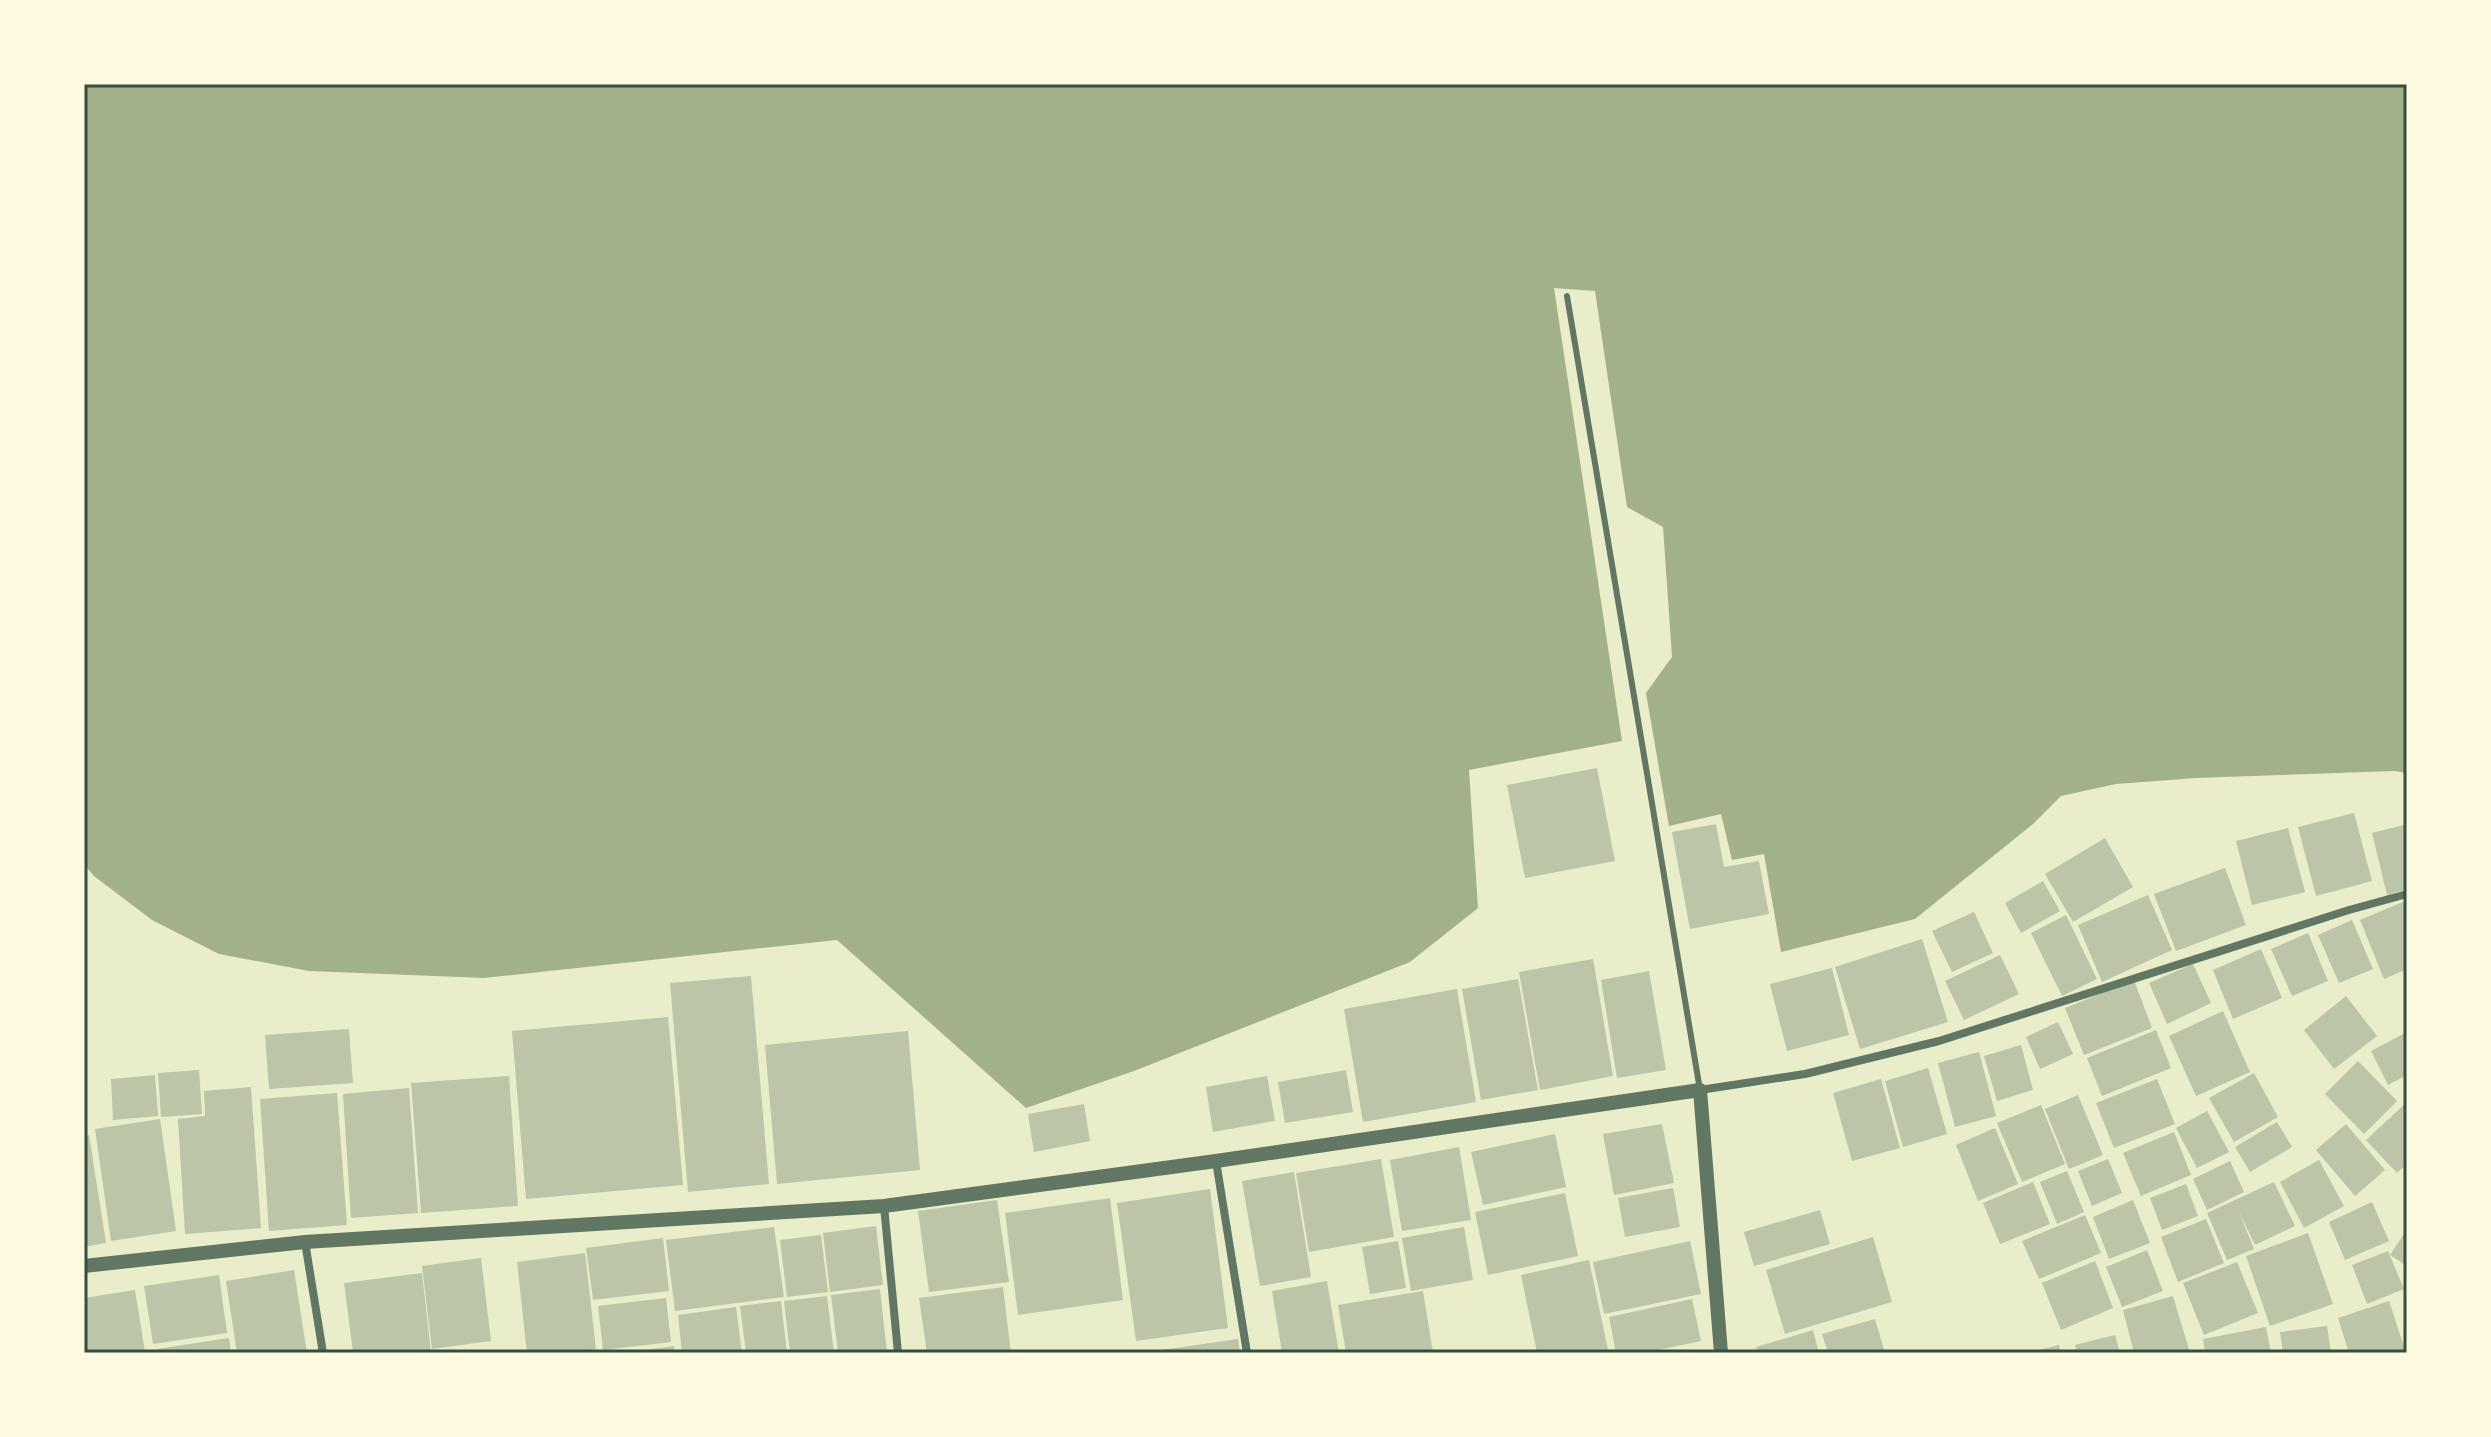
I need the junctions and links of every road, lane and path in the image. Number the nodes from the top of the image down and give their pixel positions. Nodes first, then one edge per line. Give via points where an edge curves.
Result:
1 (1567, 296) dead end
2 (2407, 894) edge
3 (1700, 1090) junction
4 (1216, 1161) junction
5 (884, 1206) junction
6 (305, 1242) junction
7 (84, 1266) edge
8 (323, 1353) edge
9 (898, 1353) edge
10 (1247, 1353) edge
11 (1721, 1353) edge

1 - 3 lane
2 - 3 street via 1939,1041 1805,1074
3 - 4 street
3 - 11 street
4 - 5 street
4 - 10 street
5 - 6 street
5 - 9 street
6 - 7 street
6 - 8 street

